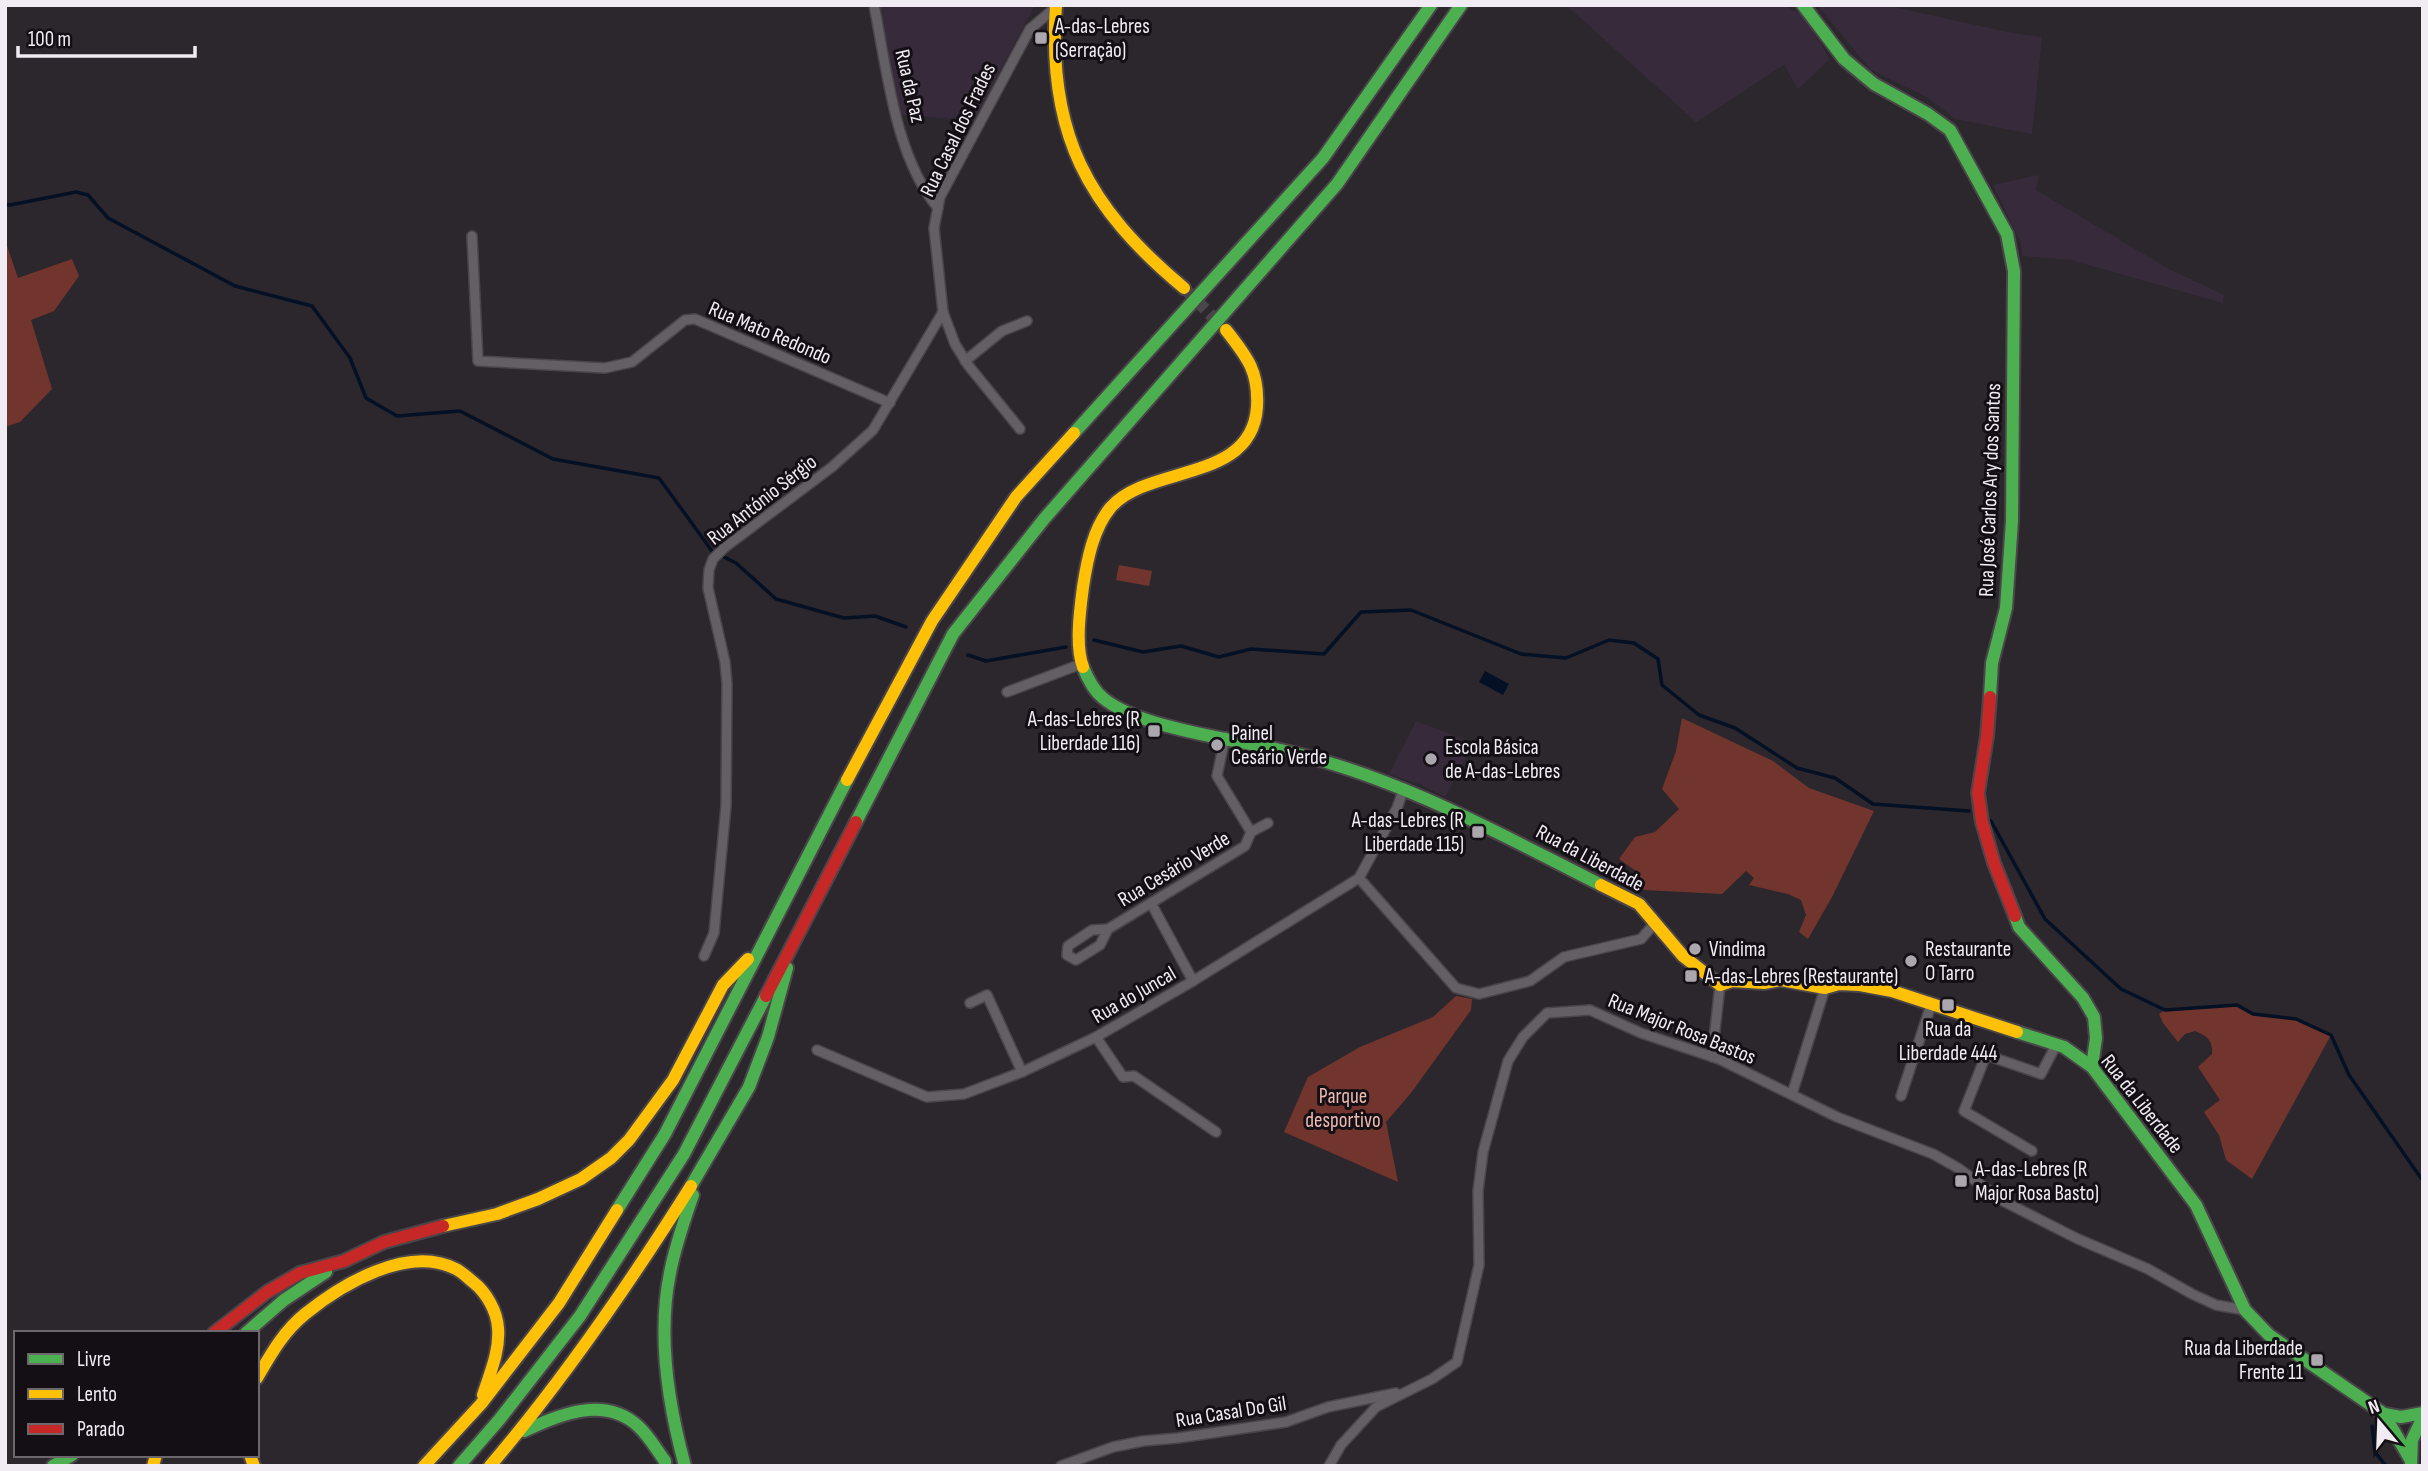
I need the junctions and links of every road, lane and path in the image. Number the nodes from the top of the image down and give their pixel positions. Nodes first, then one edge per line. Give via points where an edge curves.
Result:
1 (874, 5) edge
2 (1431, 5) edge
3 (1461, 5) edge
4 (1803, 5) edge
5 (1056, 6) edge
6 (938, 208) junction
7 (472, 236) dead end
8 (1184, 288) tunnel mouth
9 (943, 312) junction
10 (1027, 321) dead end
11 (1226, 330) tunnel mouth
12 (965, 361) junction
13 (890, 403) junction
14 (1020, 429) dead end
15 (1081, 664) junction
16 (1007, 692) dead end
17 (1225, 737) junction
18 (1404, 788) junction
19 (1268, 823) dead end
20 (1251, 832) junction
21 (1359, 878) junction
22 (1151, 903) junction
23 (1655, 923) junction
24 (1108, 929) junction
25 (794, 941) junction
26 (762, 944) junction
27 (704, 956) dead end
28 (1193, 981) junction
29 (1720, 985) junction
30 (1825, 988) junction
31 (999, 990) dead end
32 (987, 995) junction
33 (970, 1003) dead end
34 (1931, 1005) junction
35 (1096, 1037) junction
36 (2056, 1045) junction
37 (817, 1050) dead end
38 (1712, 1057) junction
39 (2092, 1066) junction
40 (1022, 1072) junction
41 (1792, 1094) junction
42 (1901, 1096) dead end
43 (1216, 1132) dead end
44 (2032, 1151) dead end
45 (703, 1167) junction
46 (344, 1261) junction
47 (2245, 1310) junction
48 (217, 1331) edge
49 (248, 1331) edge
50 (259, 1375) edge
51 (1405, 1392) junction
52 (481, 1404) junction
53 (2384, 1414) junction
54 (2423, 1415) edge
55 (518, 1434) junction
56 (2411, 1462) edge
57 (424, 1466) edge
58 (459, 1466) edge
59 (490, 1466) edge
60 (665, 1466) edge
61 (685, 1466) edge
62 (1061, 1466) edge
63 (1329, 1466) edge

1 - 6 street, Rua da Paz via 890,92 913,168
2 - 26 main road via 1323,158 1016,497 932,621
3 - 25 main road via 1337,184 1044,519 953,634
4 - 39 main road, Rua José Carlos Ary dos Santos via 1844,59 1874,84 1950,130 2007,234 2014,271 2012,521 2006,608 1992,663 1978,793 1994,863 2020,927 2084,998 2094,1017
5 - 6 street, Rua Casal dos Frades via 1030,29
5 - 8 main road via 1055,71 1062,118 1076,156 1105,209
6 - 9 street, Rua Casal dos Frades via 934,228
7 - 13 street, Rua Mato Redondo via 478,361 605,368 632,362 685,320 695,319
9 - 12 street, Rua Casal dos Frades
9 - 13 street, Rua António Sérgio
10 - 12 street via 1002,331
11 - 15 main road via 1249,359 1258,389 1256,418 1242,443 1220,461 1136,490 1112,506 1087,561 1080,608
12 - 14 street, Rua Casal dos Frades
13 - 27 street, Rua António Sérgio via 857,446 724,548 709,570 708,588 727,684 726,806 714,933
15 - 16 street
15 - 17 main road, Rua da Liberdade via 1103,698 1144,720
17 - 18 main road, Rua da Liberdade
17 - 20 street, Rua Cesário Verde via 1217,776
18 - 21 street, Rua do Juncal
18 - 23 main road, Rua da Liberdade via 1639,904
19 - 20 street, Rua Cesário Verde
20 - 22 street, Rua Cesário Verde via 1245,846
21 - 23 street via 1457,988 1479,994 1530,981 1564,957 1641,939
21 - 28 street, Rua do Juncal
22 - 24 street, Rua Cesário Verde
22 - 28 street
23 - 29 main road, Rua da Liberdade via 1683,956
24 - 24 street, Rua Cesário Verde via 1100,945 1076,960 1067,955 1068,946 1092,930
25 - 45 main road via 775,1020 741,1102
25 - 58 main road via 684,1154 580,1316
26 - 46 main road via 723,985 673,1080 611,1158 581,1179 538,1199 384,1242
26 - 52 main road via 664,1134 559,1303
28 - 35 street, Rua do Juncal
29 - 30 main road, Rua da Liberdade via 1781,980
29 - 38 street
30 - 34 main road, Rua da Liberdade via 1860,985
30 - 41 street
31 - 32 street
32 - 33 street
32 - 40 street
34 - 36 main road, Rua da Liberdade
34 - 42 street
35 - 40 street, Rua do Juncal
35 - 43 street via 1123,1077 1134,1076
36 - 39 main road, Rua da Liberdade
36 - 44 street via 2041,1074 1986,1055 1964,1111
37 - 40 street, Rua do Juncal via 928,1097 964,1094
38 - 41 street, Rua Major Rosa Bastos
38 - 51 street, Rua Major Rosa Bastos via 1590,1010 1547,1013 1523,1037 1508,1061 1483,1152 1478,1191 1479,1265 1457,1362
39 - 47 main road, Rua da Liberdade via 2196,1205
41 - 47 street, Rua Major Rosa Bastos via 1837,1118 1933,1154 2003,1201 2192,1294 2216,1305
45 - 55 main road via 598,1330
45 - 61 main road via 681,1231 666,1298 669,1396
46 - 48 main road via 300,1273
46 - 49 main road via 284,1300
47 - 53 main road, Rua da Liberdade via 2269,1335
50 - 52 main road via 284,1334 362,1276 406,1262 443,1262 471,1278 489,1298 498,1326 496,1352
51 - 62 street, Rua Casal Do Gil via 1340,1404 1286,1422 1113,1447
51 - 63 street, Rua Major Rosa Bastos via 1376,1407
52 - 57 main road
53 - 54 main road
53 - 56 main road, Rua da Liberdade
54 - 56 main road via 2412,1437
55 - 59 main road
55 - 60 main road via 558,1414 604,1409 633,1422

